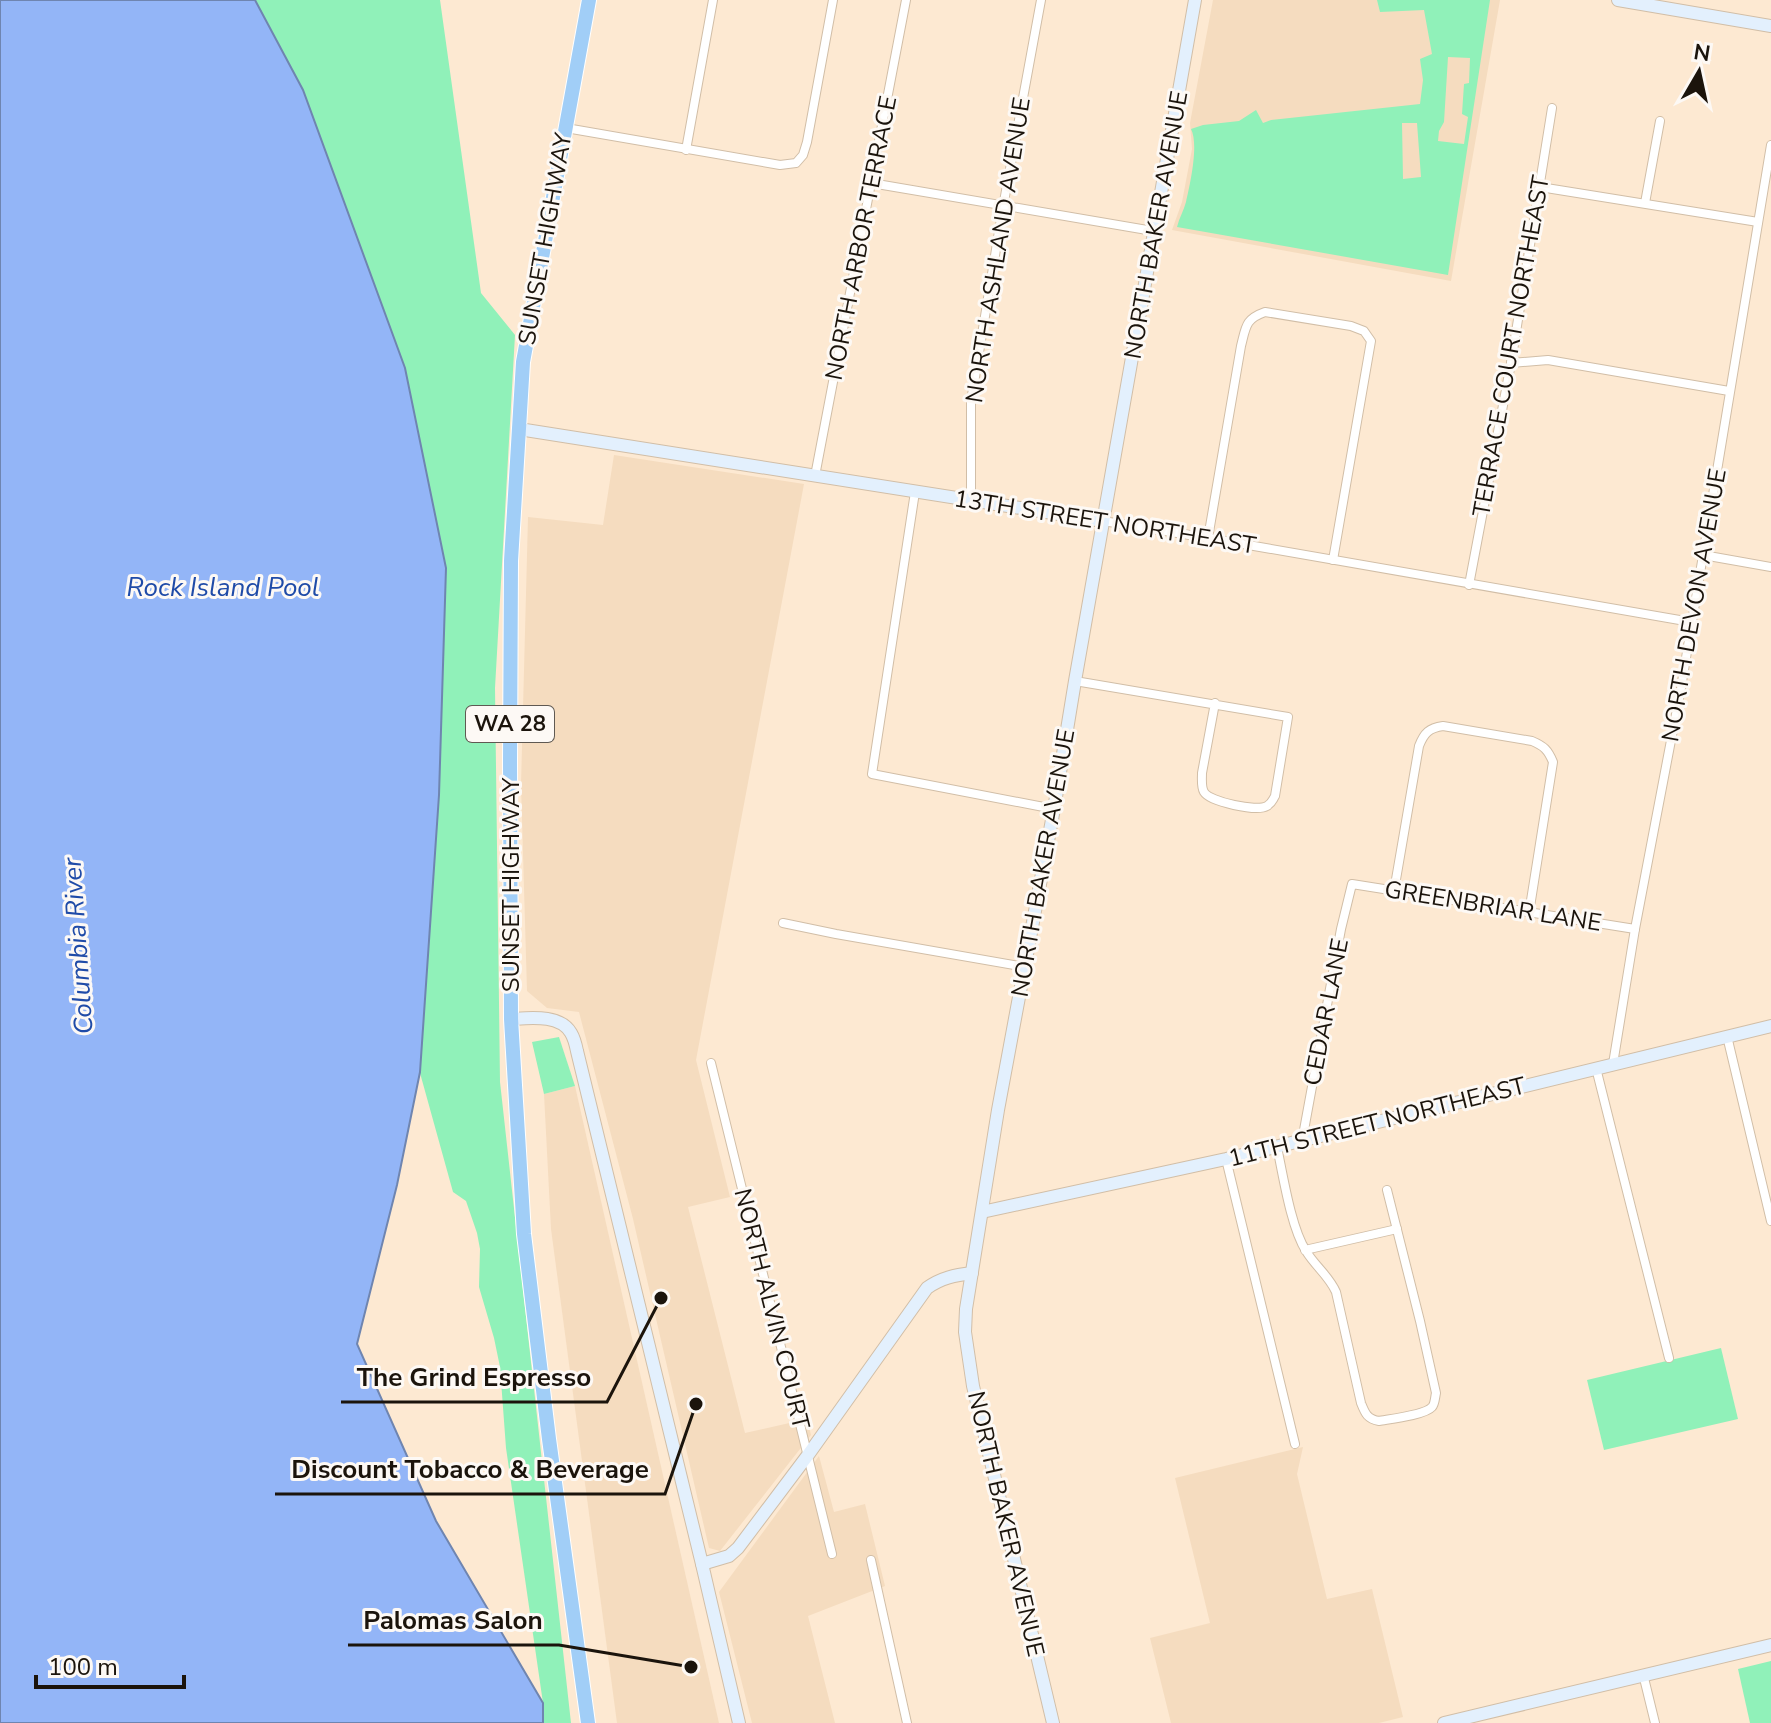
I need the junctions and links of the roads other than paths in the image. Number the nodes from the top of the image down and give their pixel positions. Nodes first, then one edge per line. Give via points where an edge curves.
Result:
1 (589, 0) edge
2 (713, 0) edge
3 (833, 0) edge
4 (906, 0) edge
5 (1041, 0) edge
6 (1195, 0) edge
7 (1618, 0) edge
8 (1771, 26) edge
9 (1552, 108) dead end
10 (1660, 121) dead end
11 (566, 128) junction
12 (1771, 145) edge
13 (686, 150) junction
14 (871, 183) junction
15 (1540, 187) junction
16 (1645, 203) junction
17 (1003, 207) junction
18 (1758, 222) junction
19 (1153, 231) junction
20 (1511, 363) junction
21 (1729, 391) junction
22 (519, 429) junction
23 (815, 476) junction
24 (915, 492) junction
25 (971, 501) junction
26 (1103, 521) junction
27 (1208, 538) junction
28 (1703, 555) junction
29 (1333, 560) junction
30 (1771, 567) edge
31 (1469, 585) junction
32 (1691, 622) junction
33 (1075, 681) junction
34 (1215, 703) junction
35 (1054, 809) junction
36 (1352, 884) joint
37 (1394, 891) junction
38 (1529, 913) junction
39 (783, 923) dead end
40 (1635, 929) junction
41 (1025, 967) junction
42 (511, 1019) junction
43 (1771, 1026) edge
44 (1727, 1036) junction
45 (711, 1063) dead end
46 (1613, 1064) junction
47 (1596, 1068) junction
48 (1302, 1141) junction
49 (1277, 1147) junction
50 (1226, 1159) junction
51 (1387, 1190) dead end
52 (982, 1212) junction
53 (1771, 1221) edge
54 (1397, 1229) junction
55 (1305, 1250) junction
56 (972, 1273) junction
57 (1669, 1358) dead end
58 (1295, 1444) dead end
59 (808, 1455) junction
60 (832, 1554) dead end
61 (871, 1560) dead end
62 (702, 1564) junction
63 (1771, 1645) edge
64 (1643, 1674) junction
65 (588, 1723) edge
66 (739, 1723) edge
67 (907, 1723) edge
68 (1053, 1723) edge
69 (1444, 1723) edge
70 (1655, 1723) edge

1 - 11 highway, SUNSET HIGHWAY / WA 28
2 - 13 street
3 - 13 street via 807,142 796,163
4 - 14 street, NORTH ARBOR TERRACE
5 - 17 street, NORTH ASHLAND AVENUE
6 - 19 main road, NORTH BAKER AVENUE
7 - 8 main road
9 - 15 street, TERRACE COURT NORTHEAST
10 - 16 street
11 - 13 street
11 - 22 highway, SUNSET HIGHWAY / WA 28 via 523,362
12 - 18 street, NORTH DEVON AVENUE
14 - 17 street
14 - 23 street, NORTH ARBOR TERRACE
15 - 16 street
15 - 20 street, TERRACE COURT NORTHEAST
16 - 18 street
17 - 19 street
17 - 25 street, NORTH ASHLAND AVENUE via 971,401
18 - 21 street, NORTH DEVON AVENUE
19 - 26 main road, NORTH BAKER AVENUE
20 - 21 street via 1548,360
20 - 31 street, TERRACE COURT NORTHEAST
21 - 28 street, NORTH DEVON AVENUE
22 - 23 main road, 13TH STREET NORTHEAST
22 - 42 highway, SUNSET HIGHWAY / WA 28 via 511,561
23 - 24 main road, 13TH STREET NORTHEAST
24 - 25 main road, 13TH STREET NORTHEAST
24 - 35 street via 872,774
25 - 26 main road, 13TH STREET NORTHEAST
26 - 27 street, 13TH STREET NORTHEAST
26 - 33 main road, NORTH BAKER AVENUE
27 - 29 street, 13TH STREET NORTHEAST
27 - 29 street via 1241,346 1253,316 1265,312 1351,326 1371,341
28 - 30 street
28 - 32 street, NORTH DEVON AVENUE
29 - 31 street, 13TH STREET NORTHEAST
31 - 32 street, 13TH STREET NORTHEAST
32 - 40 street, NORTH DEVON AVENUE
33 - 34 street
33 - 35 main road, NORTH BAKER AVENUE
34 - 34 street via 1202,773 1204,792 1263,808 1275,796 1288,717
35 - 41 main road, NORTH BAKER AVENUE
36 - 37 street, GREENBRIAR LANE
36 - 48 street, CEDAR LANE
37 - 38 street, GREENBRIAR LANE
37 - 38 street via 1419,746 1426,731 1443,726 1532,741 1549,751 1552,772
38 - 40 street, GREENBRIAR LANE
39 - 41 street
40 - 46 street, NORTH DEVON AVENUE
41 - 52 main road, NORTH BAKER AVENUE
42 - 62 main road via 558,1021 571,1031
42 - 65 highway, SUNSET HIGHWAY / WA 28 via 524,1234
43 - 44 main road, 11TH STREET NORTHEAST
44 - 46 main road, 11TH STREET NORTHEAST
44 - 53 street
45 - 59 street, NORTH ALVIN COURT
46 - 47 main road, 11TH STREET NORTHEAST
47 - 48 main road, 11TH STREET NORTHEAST
47 - 57 street
48 - 49 main road, 11TH STREET NORTHEAST
49 - 50 main road, 11TH STREET NORTHEAST
49 - 55 street
50 - 52 main road, 11TH STREET NORTHEAST
50 - 58 street
51 - 54 street
52 - 56 main road, NORTH BAKER AVENUE
54 - 55 street
54 - 55 street via 1436,1393 1432,1408 1410,1415 1379,1421 1366,1416 1336,1292
56 - 59 main road via 953,1275 927,1288
56 - 68 main road, NORTH BAKER AVENUE via 965,1332 973,1386
59 - 60 street, NORTH ALVIN COURT
59 - 62 main road via 738,1548
61 - 67 street
62 - 66 main road
63 - 64 main road
64 - 69 main road
64 - 70 street

